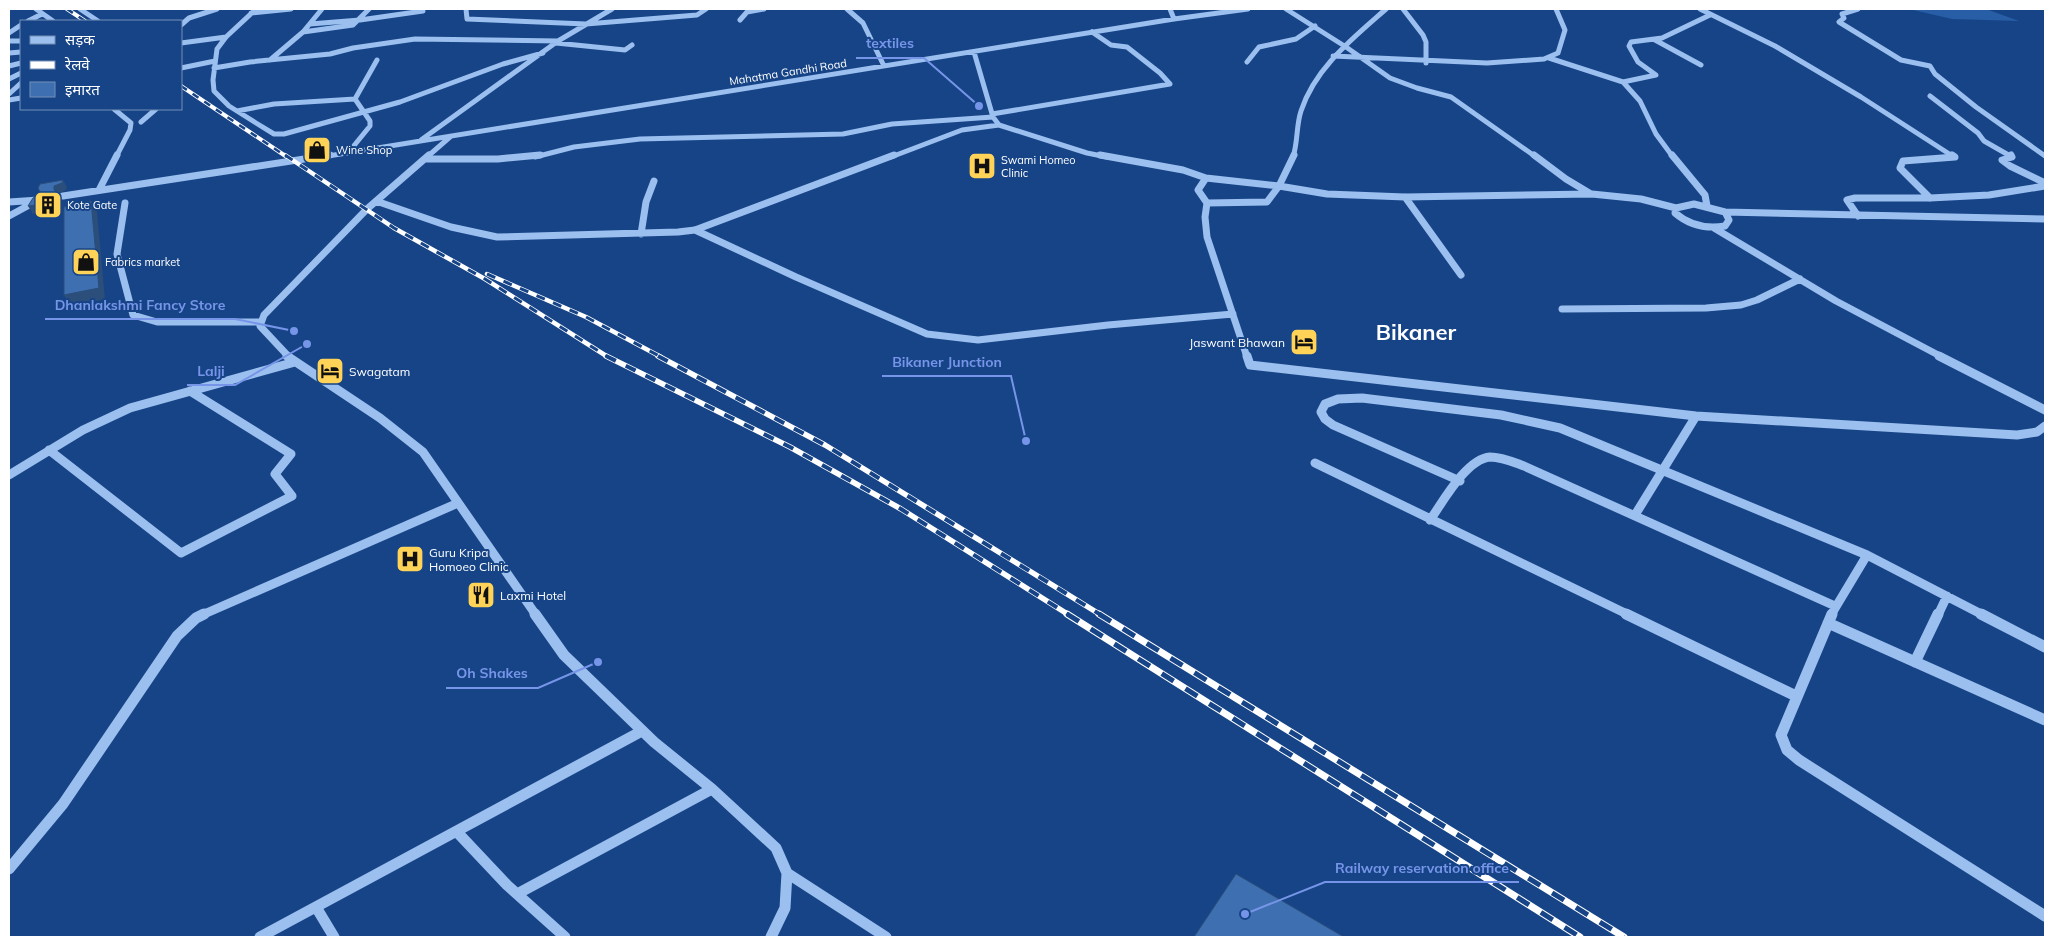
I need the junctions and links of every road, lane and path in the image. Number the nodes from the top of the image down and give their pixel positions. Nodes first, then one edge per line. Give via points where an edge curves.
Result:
1 (36, 9) edge
2 (80, 9) edge
3 (217, 9) edge
4 (291, 9) edge
5 (322, 9) edge
6 (369, 9) edge
7 (466, 9) edge
8 (612, 9) edge
9 (706, 9) edge
10 (764, 9) edge
11 (847, 9) edge
12 (1170, 9) edge
13 (1248, 9) edge
14 (1286, 9) edge
15 (1386, 9) edge
16 (1403, 9) edge
17 (1556, 9) edge
18 (1700, 9) edge
19 (1858, 9) edge
20 (254, 11) edge
21 (423, 11) dead end
22 (42, 14) junction
23 (1710, 15) junction
24 (1174, 19) junction
25 (30, 20) edge
26 (51, 20) edge
27 (96, 20) edge
28 (360, 20) junction
29 (740, 20) dead end
30 (182, 24) edge
31 (310, 24) junction
32 (586, 24) junction
33 (20, 26) edge
34 (1314, 26) junction
35 (303, 32) junction
36 (1092, 32) junction
37 (9, 33) edge
38 (226, 37) junction
39 (1655, 40) junction
40 (557, 42) junction
41 (182, 43) edge
42 (632, 45) dead end
43 (1346, 47) junction
44 (974, 52) junction
45 (543, 53) junction
46 (1333, 56) junction
47 (1361, 57) junction
48 (1549, 58) junction
49 (270, 60) junction
50 (377, 60) dead end
51 (215, 61) junction
52 (1248, 62) dead end
53 (1426, 63) junction
54 (1701, 65) dead end
55 (884, 66) junction
56 (182, 68) edge
57 (214, 68) junction
58 (1623, 82) junction
59 (20, 84) edge
60 (9, 94) edge
61 (1930, 96) dead end
62 (355, 99) junction
63 (115, 110) edge
64 (155, 110) edge
65 (237, 111) junction
66 (364, 111) junction
67 (993, 116) junction
68 (140, 122) dead end
69 (999, 125) junction
70 (450, 137) junction
71 (419, 142) junction
72 (348, 153) junction
73 (2045, 156) edge
74 (425, 159) junction
75 (1206, 178) junction
76 (654, 181) dead end
77 (2045, 185) edge
78 (1279, 186) junction
79 (98, 190) junction
80 (1592, 194) junction
81 (63, 196) dead end
82 (1405, 197) junction
83 (1930, 198) junction
84 (37, 201) joint
85 (376, 201) junction
86 (9, 202) edge
87 (125, 202) dead end
88 (1207, 203) junction
89 (1706, 206) junction
90 (1676, 208) junction
91 (1725, 212) junction
92 (9, 216) edge
93 (1858, 216) junction
94 (2045, 219) edge
95 (1714, 228) junction
96 (694, 230) junction
97 (641, 234) junction
98 (1461, 275) dead end
99 (1800, 279) junction
100 (1562, 309) dead end
101 (1233, 314) junction
102 (260, 322) junction
103 (295, 362) junction
104 (190, 392) junction
105 (2045, 410) edge
106 (1696, 416) junction
107 (2045, 426) edge
108 (49, 450) junction
109 (1315, 463) dead end
110 (1663, 469) junction
111 (9, 475) edge
112 (1460, 481) junction
113 (458, 503) junction
114 (1635, 515) junction
115 (1430, 520) junction
116 (1867, 555) junction
117 (1947, 596) junction
118 (1835, 606) junction
119 (1828, 623) junction
120 (2045, 647) edge
121 (1915, 662) junction
122 (1796, 696) junction
123 (2045, 720) edge
124 (642, 731) junction
125 (712, 789) junction
126 (457, 832) junction
127 (9, 869) edge
128 (787, 873) junction
129 (517, 894) junction
130 (316, 906) junction
131 (2045, 916) edge
132 (260, 937) edge
133 (334, 937) edge
134 (565, 937) edge
135 (771, 937) edge
136 (886, 937) edge

1 - 22 street
2 - 27 street
3 - 30 street via 194,16
4 - 20 street
5 - 31 street
6 - 28 street
7 - 32 street via 467,19
8 - 32 street
9 - 32 street via 696,14
10 - 29 street via 747,12
11 - 55 street via 863,24
12 - 24 street
13 - 24 street, Mahatma Gandhi Road
14 - 34 street
15 - 43 street
16 - 53 street via 1426,42
17 - 48 street via 1565,30 1558,54
18 - 23 street
19 - 73 street via 1842,14 1844,18 1839,22 1901,60 1930,66 1935,74 1976,107
20 - 38 street
21 - 28 street
22 - 25 street
22 - 26 street
23 - 39 street
23 - 83 street via 1775,46 1955,157 1903,161 1900,168
24 - 36 street, Mahatma Gandhi Road
28 - 31 street
28 - 35 street via 343,28
31 - 35 street
32 - 40 street
33 - 37 street
34 - 43 street
34 - 52 street via 1296,39 1259,47
35 - 49 street
36 - 44 street, Mahatma Gandhi Road
36 - 67 street via 1111,45 1127,47 1170,84
38 - 41 street
38 - 51 street via 217,49
39 - 54 street
39 - 58 street via 1637,40 1629,46 1638,62 1656,75
40 - 42 street via 625,50
40 - 45 street
40 - 49 street via 415,39 330,54
43 - 46 street
43 - 47 street
44 - 55 street, Mahatma Gandhi Road
44 - 67 street
45 - 66 street via 511,59 441,88
45 - 71 street
46 - 47 street
46 - 78 street via 1301,108 1296,151
47 - 53 street
47 - 80 street via 1402,84 1451,97
48 - 53 street via 1517,62
48 - 58 street
49 - 57 street
50 - 62 street
51 - 56 street
51 - 57 street
55 - 70 street, Mahatma Gandhi Road
57 - 65 street via 214,91
58 - 89 street via 1637,95 1666,148 1705,195
59 - 60 street
61 - 77 street via 1984,141 2012,157 2002,160
62 - 65 street via 274,104
62 - 66 street
63 - 79 street via 131,123 130,130
64 - 68 street
65 - 66 street via 278,134
66 - 72 street via 370,126
67 - 69 street
67 - 74 street via 892,124 843,134 640,140 574,147 533,157
69 - 75 street via 1087,153 1182,170
69 - 96 street via 962,130
70 - 71 street, Mahatma Gandhi Road
70 - 74 street
71 - 72 street, Mahatma Gandhi Road
72 - 79 street, Mahatma Gandhi Road
74 - 85 street
75 - 78 street
75 - 88 street via 1198,190
76 - 97 street via 646,202
77 - 83 street via 2006,194
78 - 82 street via 1326,194
78 - 88 street via 1267,202
79 - 81 street, Mahatma Gandhi Road
80 - 82 street
80 - 90 street via 1641,199
82 - 98 street
83 - 93 street via 1860,197 1847,200
84 - 86 street
84 - 92 street
85 - 97 street via 473,234 497,237
85 - 102 street
87 - 102 street via 117,254 133,315 157,322
88 - 101 street via 1207,237
89 - 90 street via 1682,205
89 - 91 street
90 - 95 street via 1675,213 1690,223
91 - 93 street
91 - 95 street via 1729,220 1725,226
93 - 94 street
95 - 99 street
96 - 97 street
96 - 101 street via 927,334 978,340
99 - 100 street via 1741,305
99 - 105 street via 1898,335
101 - 106 street via 1250,365
102 - 103 street via 278,347
103 - 104 street
103 - 113 street via 380,418 423,452
104 - 108 street via 108,417
104 - 108 street via 292,454 275,474 292,496 181,553
106 - 107 street via 2018,435 2037,432
106 - 110 street
108 - 111 street
109 - 115 street
110 - 112 street via 1560,428 1510,417 1362,398 1338,399 1326,404 1321,412 1333,425
110 - 114 street
110 - 116 street
112 - 114 street via 1473,464 1485,458 1500,457
112 - 115 street
113 - 124 street via 564,655
113 - 127 street via 196,618 177,636 63,804
114 - 118 street
115 - 122 street
116 - 117 street
116 - 118 street
117 - 120 street
117 - 121 street
118 - 119 street
119 - 121 street
119 - 122 street
121 - 123 street
122 - 131 street via 1781,735 1787,750
124 - 125 street
124 - 126 street
125 - 128 street via 776,848
125 - 129 street
126 - 129 street
126 - 130 street
128 - 135 street via 785,908
128 - 136 street
129 - 134 street
130 - 132 street
130 - 133 street

